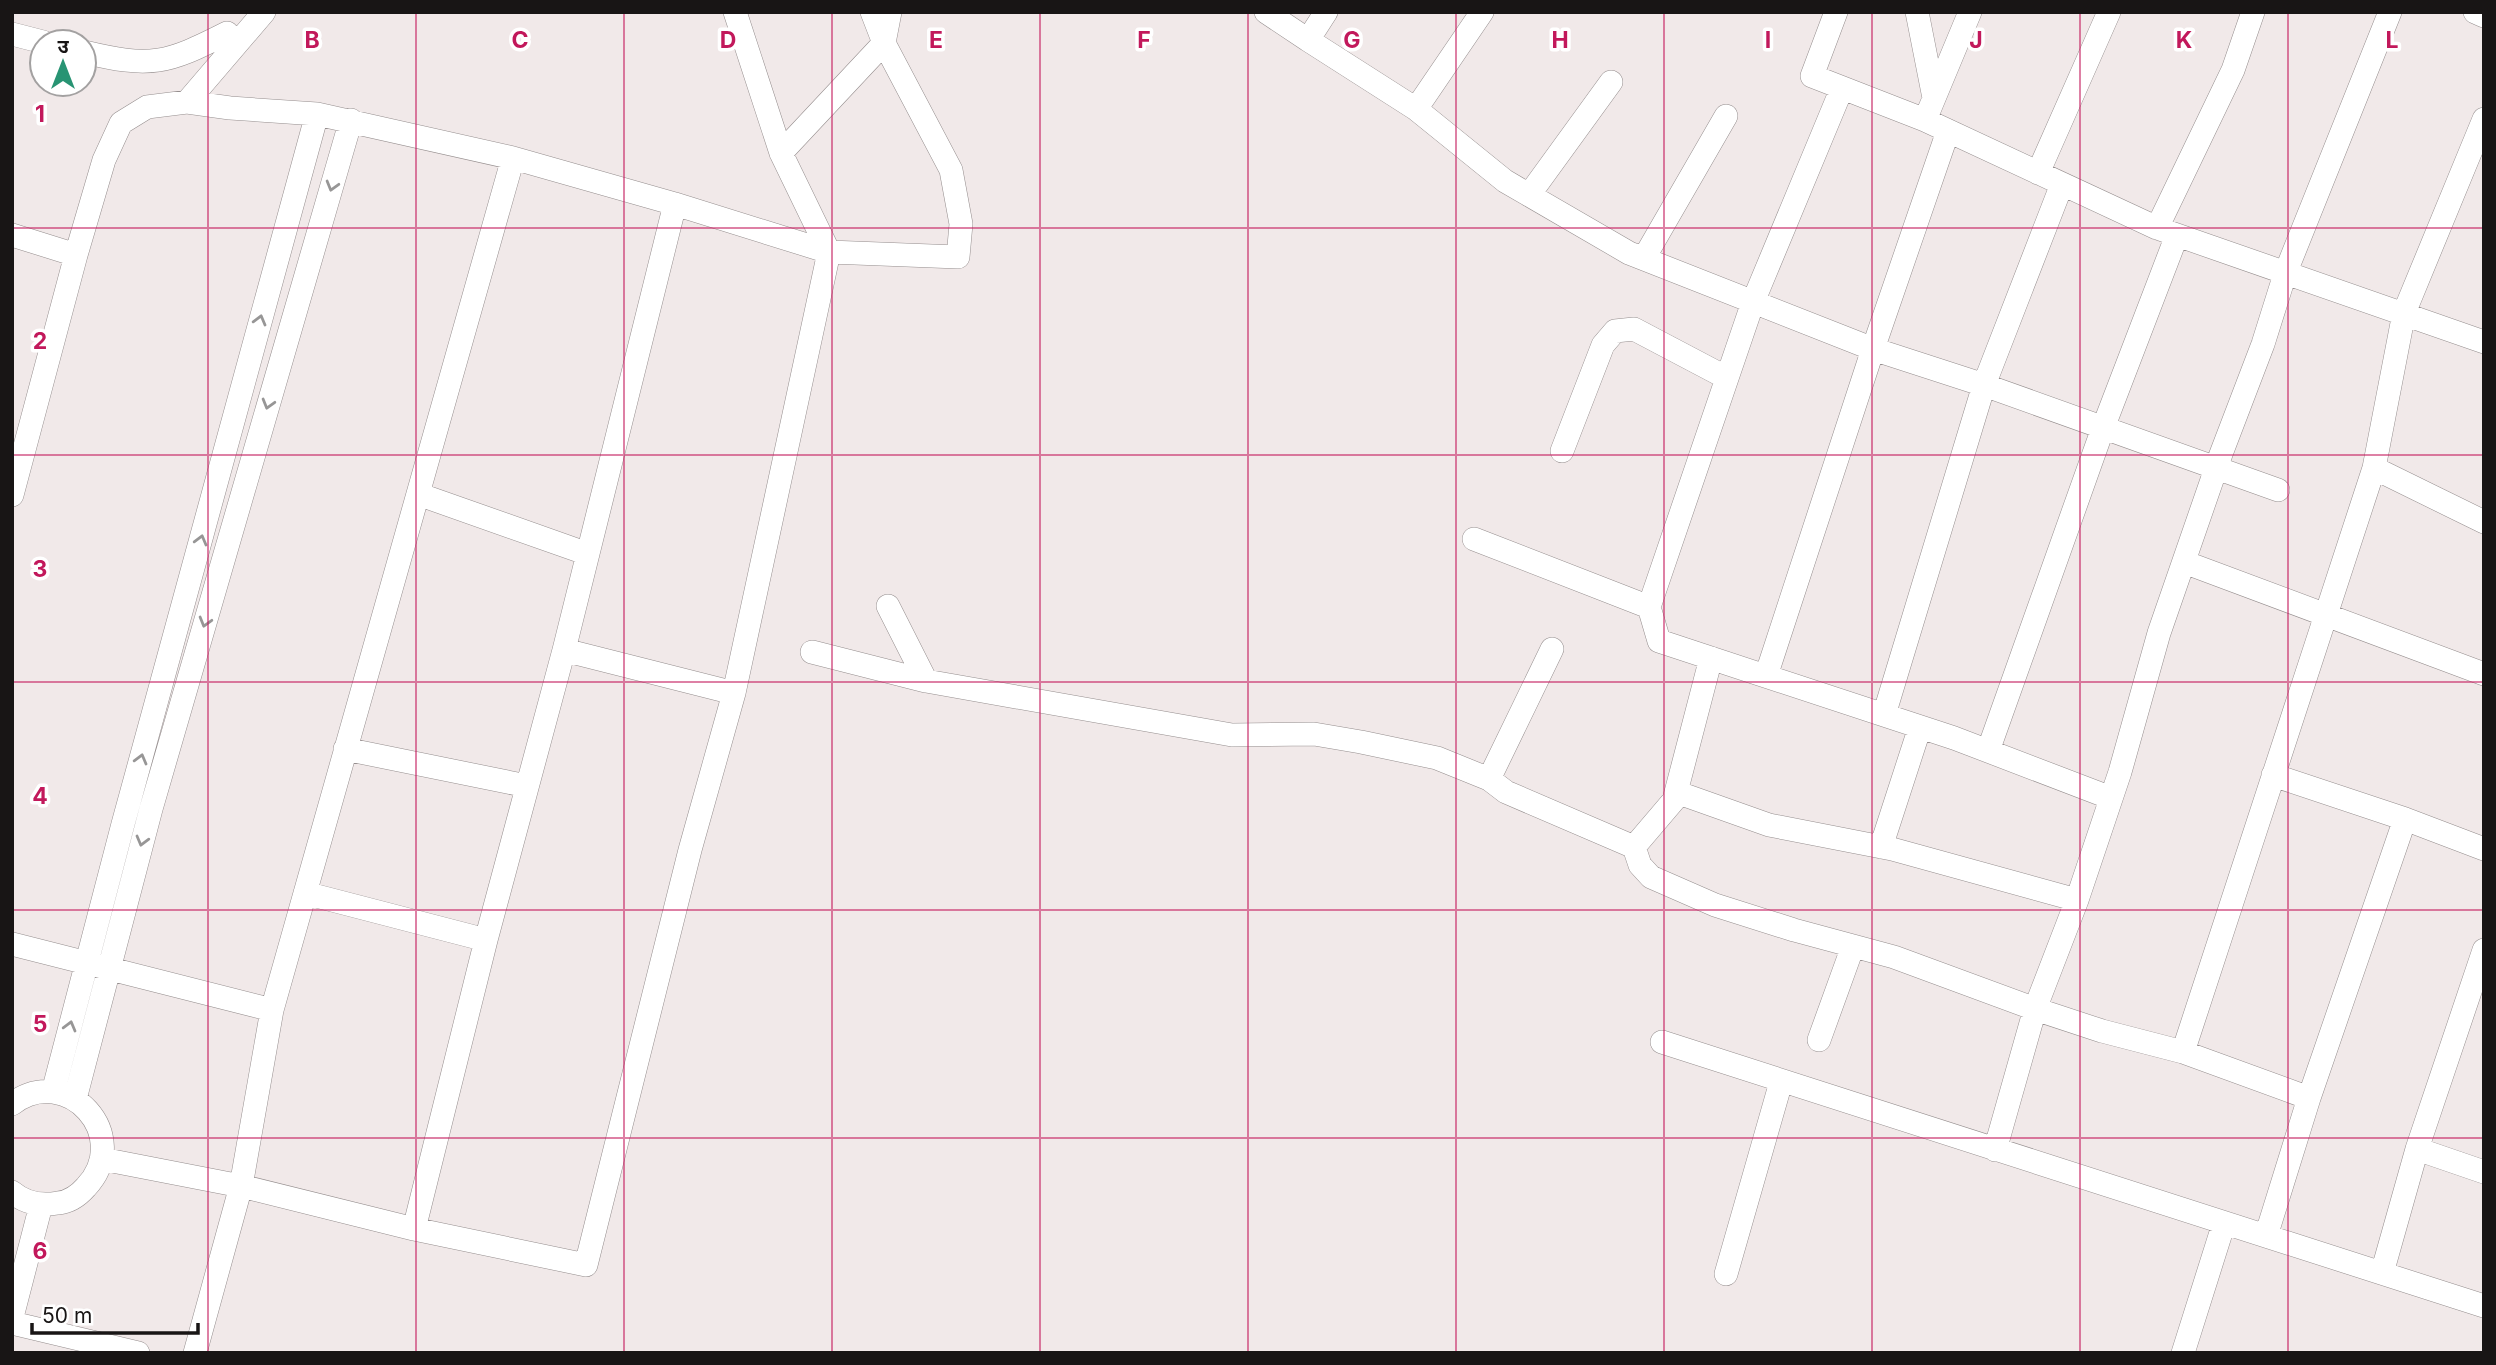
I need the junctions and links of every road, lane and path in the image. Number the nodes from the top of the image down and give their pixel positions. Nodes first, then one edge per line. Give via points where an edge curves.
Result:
1 (264, 12) edge
2 (735, 12) edge
3 (872, 12) edge
4 (890, 12) edge
5 (1266, 12) edge
6 (1326, 12) edge
7 (1482, 12) edge
8 (1836, 12) edge
9 (1917, 12) edge
10 (1970, 12) edge
11 (2109, 12) edge
12 (2253, 12) edge
13 (2390, 12) edge
14 (2476, 12) edge
15 (2484, 16) edge
16 (227, 33) edge
17 (1308, 40) junction
18 (884, 43) junction
19 (98, 55) edge
20 (1611, 82) dead end
21 (1842, 88) junction
22 (1934, 98) junction
23 (187, 102) junction
24 (1416, 108) junction
25 (317, 114) junction
26 (1726, 116) dead end
27 (351, 120) junction
28 (1924, 120) junction
29 (1948, 131) junction
30 (2481, 133) edge
31 (781, 153) junction
32 (513, 158) junction
33 (2038, 173) junction
34 (2062, 184) junction
35 (1529, 195) junction
36 (675, 204) junction
37 (2167, 231) junction
38 (12, 235) edge
39 (829, 252) junction
40 (76, 255) junction
41 (1644, 258) junction
42 (2284, 274) junction
43 (1753, 302) junction
44 (2404, 313) junction
45 (2484, 342) edge
46 (1873, 349) junction
47 (1727, 379) junction
48 (1984, 386) junction
49 (2103, 428) junction
50 (1562, 451) dead end
51 (2217, 468) junction
52 (2374, 468) junction
53 (2278, 490) dead end
54 (418, 494) junction
55 (12, 495) edge
56 (2484, 522) edge
57 (1474, 539) dead end
58 (588, 554) junction
59 (2184, 562) junction
60 (888, 606) dead end
61 (1649, 607) junction
62 (2325, 615) junction
63 (1552, 649) dead end
64 (564, 650) junction
65 (812, 652) dead end
66 (1711, 658) junction
67 (2484, 674) edge
68 (1766, 676) junction
69 (926, 681) junction
70 (734, 693) junction
71 (1884, 715) junction
72 (1920, 727) junction
73 (345, 749) junction
74 (1987, 751) junction
75 (2273, 775) junction
76 (1489, 779) junction
77 (527, 786) junction
78 (1676, 792) junction
79 (2111, 798) junction
80 (2405, 819) junction
81 (1634, 847) junction
82 (1881, 847) junction
83 (2484, 849) edge
84 (304, 893) junction
85 (2077, 900) junction
86 (486, 940) junction
87 (12, 944) edge
88 (1853, 946) junction
89 (2484, 950) edge
90 (98, 965) junction
91 (2476, 1002) edge
92 (2035, 1009) junction
93 (271, 1010) junction
94 (1819, 1040) dead end
95 (1662, 1042) dead end
96 (2183, 1052) junction
97 (1781, 1082) junction
98 (64, 1096) junction
99 (2309, 1098) junction
100 (12, 1104) edge
101 (2417, 1149) junction
102 (1995, 1150) junction
103 (102, 1159) junction
104 (2484, 1172) edge
105 (241, 1186) junction
106 (14, 1202) edge
107 (41, 1205) junction
108 (2224, 1223) junction
109 (414, 1229) junction
110 (2266, 1236) junction
111 (2382, 1273) junction
112 (1726, 1274) dead end
113 (2484, 1306) edge
114 (12, 1317) edge
115 (12, 1323) edge
116 (138, 1353) edge
117 (195, 1353) edge
118 (2183, 1353) edge

1 - 16 street
2 - 31 street
3 - 18 street
4 - 18 street
5 - 17 street
6 - 17 street
7 - 24 street
8 - 21 street via 1812,76
9 - 22 street
10 - 22 street
11 - 33 street
12 - 37 street
13 - 42 street
14 - 15 street
16 - 19 street via 156,62
16 - 23 street
17 - 24 street
18 - 31 street
18 - 39 street via 951,170 961,224 958,257
20 - 35 street
21 - 28 street
21 - 43 street
22 - 28 street
23 - 25 street
23 - 40 street via 148,107 121,122 104,160
24 - 35 street via 1505,181
25 - 27 street
90 -> 25 street
26 - 41 street
27 - 32 street
27 -> 90 street via 151,809
28 - 29 street
29 - 33 street
29 - 46 street
30 - 44 street
31 - 39 street
32 - 36 street
32 - 54 street
33 - 34 street
34 - 37 street
34 - 48 street
35 - 41 street
36 - 39 street
36 - 58 street
37 - 42 street
37 - 49 street
38 - 40 street
39 - 70 street
40 - 55 street
41 - 43 street
42 - 44 street
42 - 51 street
43 - 46 street
43 - 47 street
44 - 45 street
44 - 52 street
46 - 48 street
46 - 68 street
47 - 50 street via 1634,330 1615,331 1603,345
47 - 61 street
48 - 49 street
48 - 71 street
49 - 51 street
49 - 74 street
51 - 53 street
51 - 59 street
52 - 56 street
52 - 62 street
54 - 58 street
54 - 73 street
57 - 61 street
58 - 64 street
59 - 62 street
59 - 79 street
60 - 69 street
61 - 66 street via 1659,641
62 - 67 street
62 - 75 street
63 - 76 street
64 - 70 street
64 - 77 street
65 - 69 street
66 - 68 street
66 - 78 street
68 - 71 street
69 - 76 street via 1232,735 1314,734 1361,742 1437,758
70 - 109 street via 586,1265
71 - 72 street
72 - 74 street
72 - 82 street
73 - 77 street
73 - 84 street
74 - 79 street
75 - 80 street
75 - 96 street
76 - 81 street via 1507,792
77 - 86 street
78 - 81 street
78 - 82 street via 1769,825
79 - 85 street
80 - 83 street
80 - 99 street
81 - 88 street via 1640,865 1667,885 1728,909
82 - 85 street
84 - 86 street
84 - 93 street
85 - 92 street
86 - 109 street
87 - 90 street
88 - 92 street
88 - 94 street
89 - 91 street
90 - 93 street
90 - 98 street
91 - 101 street
92 - 96 street
92 - 102 street
93 - 105 street
95 - 97 street
96 - 99 street
97 - 102 street
97 - 112 street
98 - 100 street via 35,1093
98 - 103 street via 88,1110 98,1125
99 - 110 street
101 - 104 street
101 - 111 street
102 - 108 street
103 - 105 street
103 - 107 street via 95,1178 80,1194 62,1203
105 - 109 street
105 - 117 street
106 - 107 street
107 - 114 street
108 - 110 street
108 - 118 street
110 - 111 street
111 - 113 street
115 - 116 street

